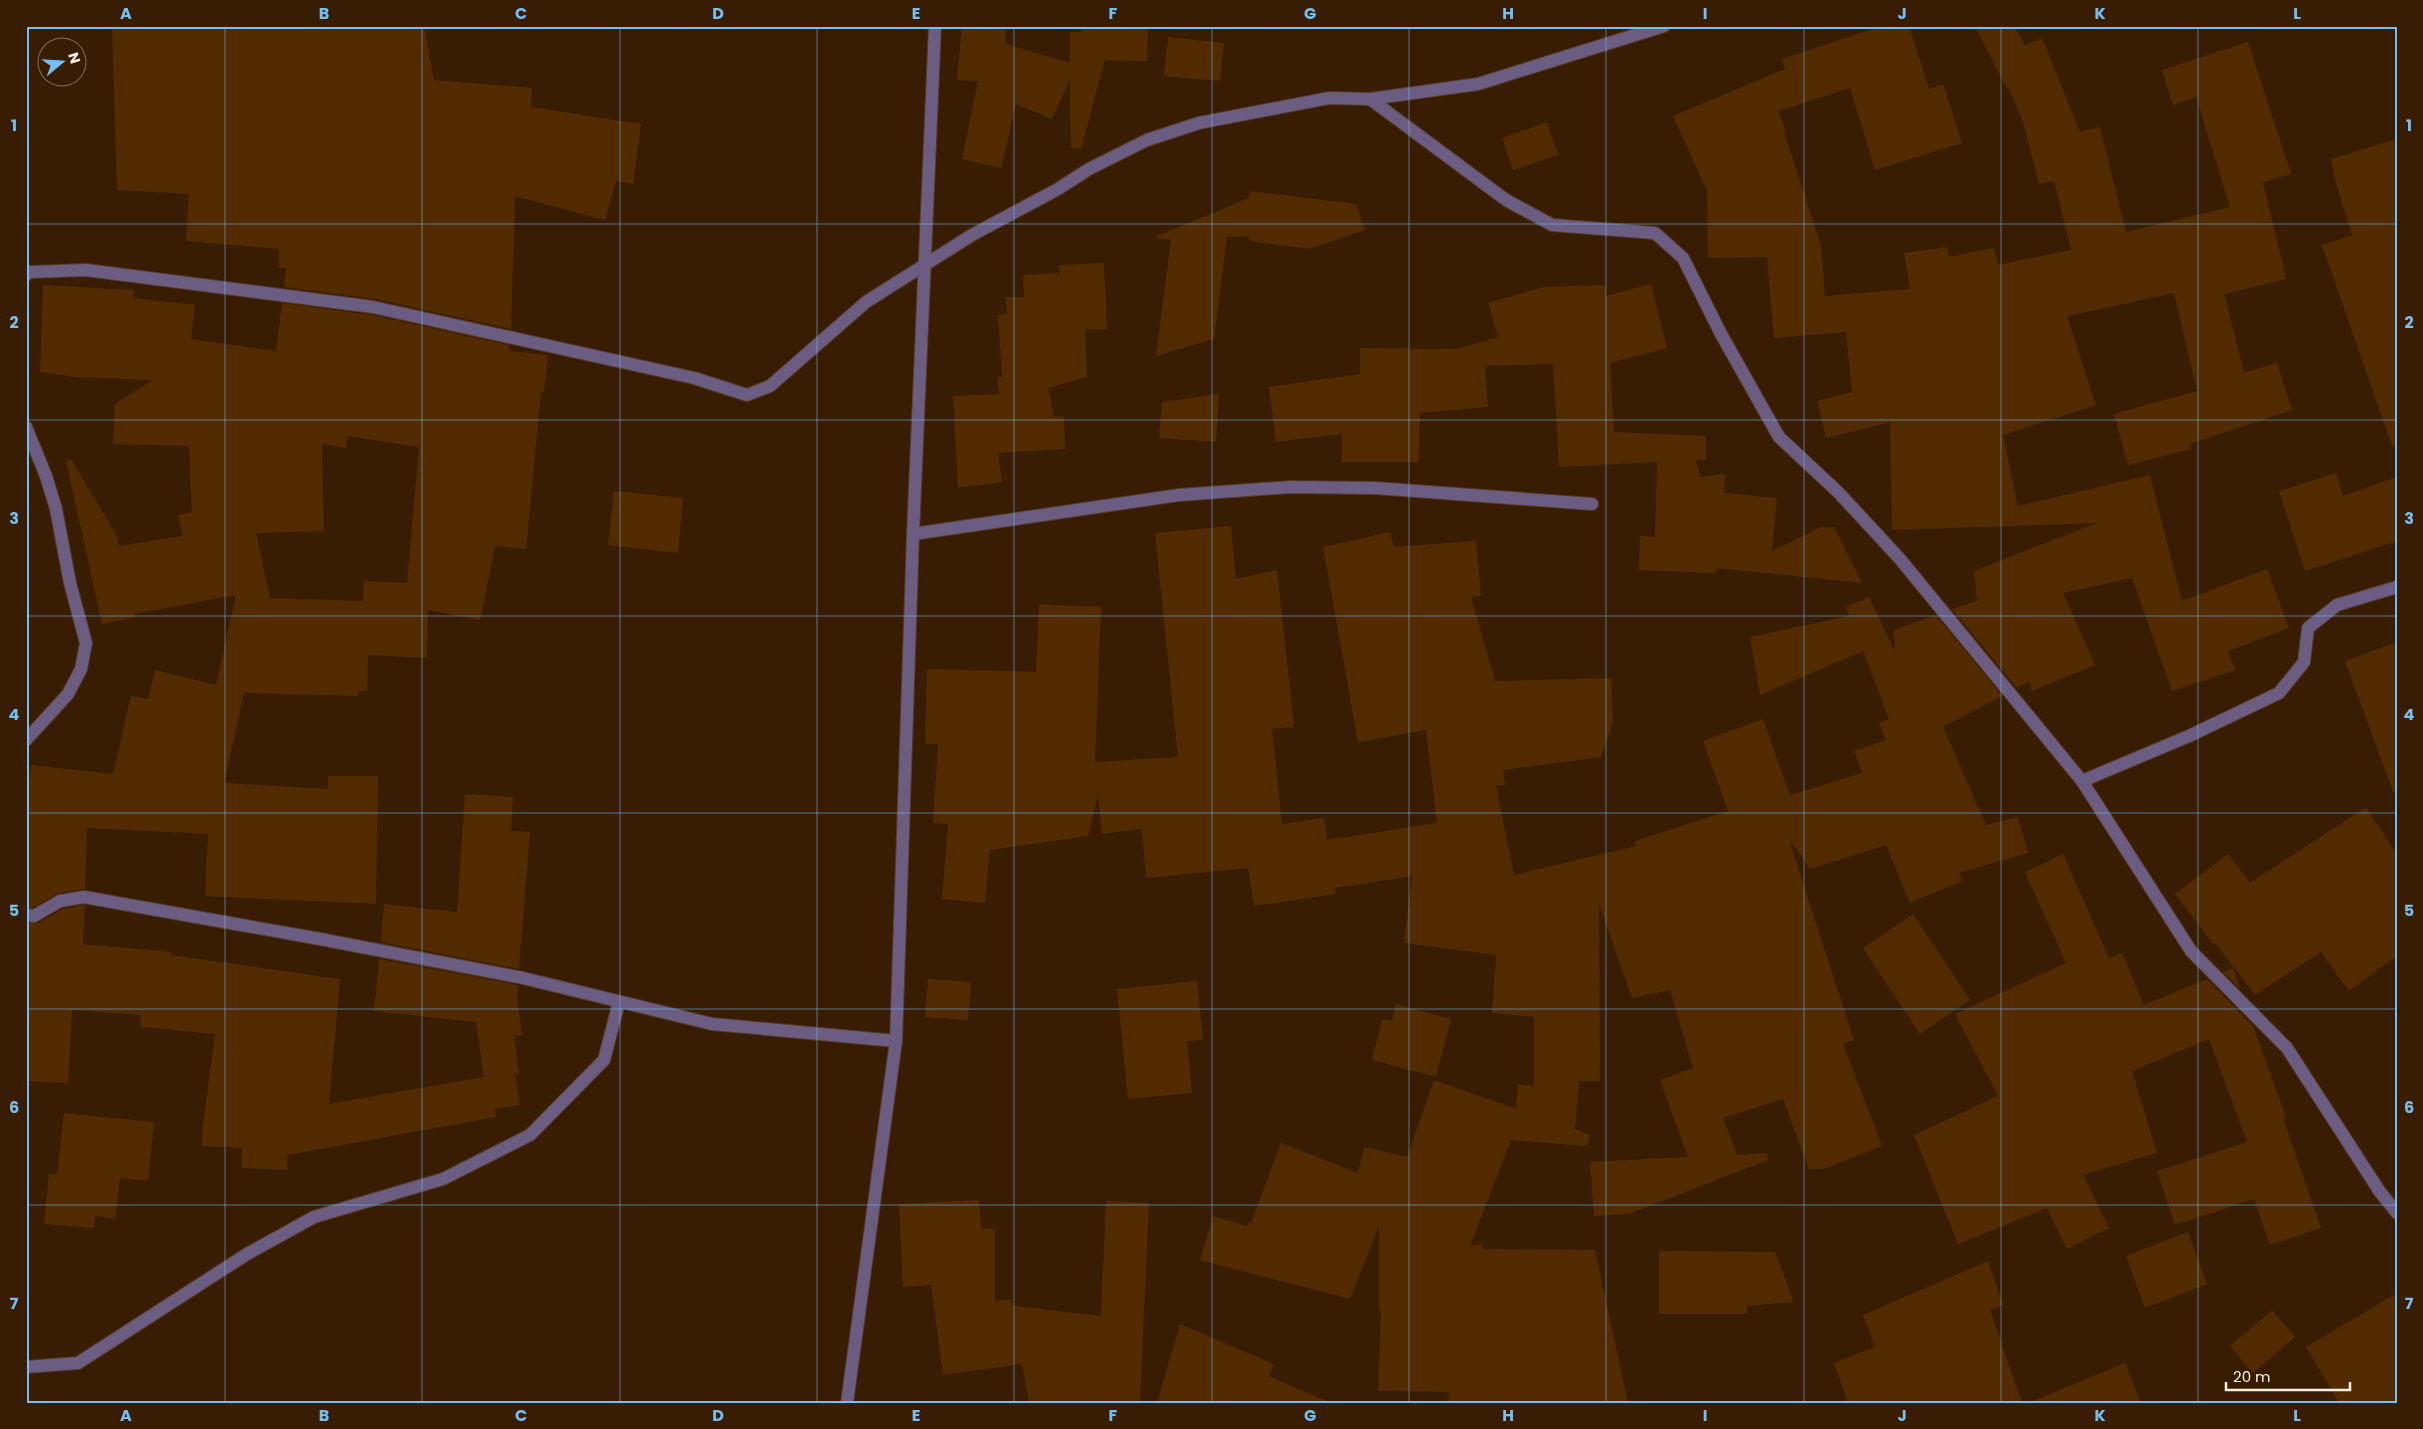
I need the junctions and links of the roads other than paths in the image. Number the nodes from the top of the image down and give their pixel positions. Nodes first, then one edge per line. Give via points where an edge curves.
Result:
1 (935, 26) edge
2 (1664, 26) edge
3 (1370, 99) junction
4 (924, 266) junction
5 (26, 275) edge
6 (26, 428) edge
7 (1592, 504) dead end
8 (913, 534) junction
9 (2397, 587) edge
10 (26, 740) edge
11 (2082, 781) junction
12 (26, 916) edge
13 (619, 1002) junction
14 (896, 1040) junction
15 (2397, 1213) edge
16 (26, 1366) edge
17 (847, 1403) edge

1 - 4 street
2 - 3 street via 1478,84
3 - 4 street via 1329,98 1199,123 1147,140 972,235
3 - 11 street via 1506,200 1552,225 1655,233 1683,258 1779,437 1839,493 1900,559
4 - 5 street via 866,302 770,386 747,395 694,378 374,307 86,270 30,272
4 - 8 street
6 - 10 street via 56,509 70,583 86,643 81,669 68,694
7 - 8 street via 1376,488 1291,487 1179,496
8 - 14 street
9 - 11 street via 2337,605 2308,628 2304,662 2279,694
11 - 15 street via 2191,951 2287,1048
12 - 13 street via 34,916 60,901 84,897 514,976
13 - 14 street via 712,1024
13 - 16 street via 604,1060 530,1135 443,1179 314,1217 247,1254 78,1363
14 - 17 street

